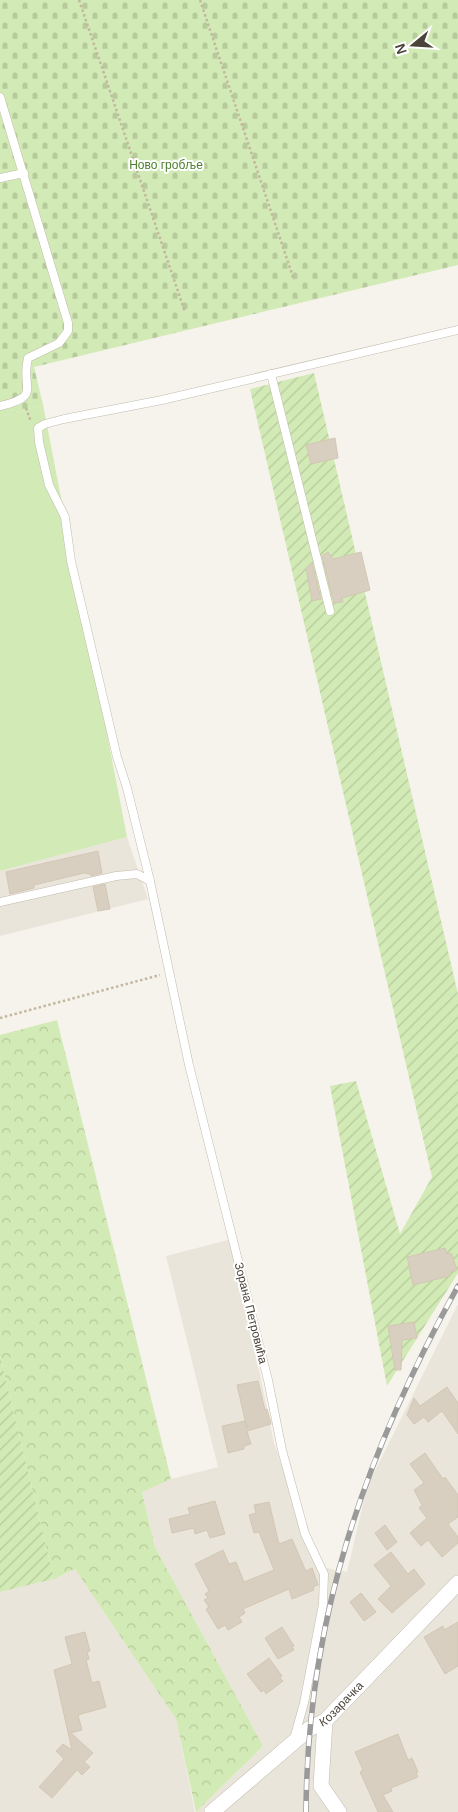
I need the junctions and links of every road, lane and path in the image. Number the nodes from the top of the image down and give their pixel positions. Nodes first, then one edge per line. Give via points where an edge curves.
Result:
1 (79, 0) edge
2 (200, 0) edge
3 (0, 97) edge
4 (24, 173) junction
5 (0, 178) edge
6 (294, 280) dead end
7 (186, 312) dead end
8 (458, 330) edge
9 (271, 374) junction
10 (0, 406) edge
11 (330, 611) dead end
12 (150, 881) junction
13 (0, 902) edge
14 (169, 973) junction
15 (0, 1018) edge
16 (458, 1583) edge
17 (325, 1720) junction
18 (292, 1743) junction
19 (212, 1812) edge
20 (339, 1812) edge

1 - 7 path
2 - 6 path
3 - 4 lane
4 - 5 lane
4 - 10 lane via 68,331 59,342 28,358 28,391 25,397 19,402
8 - 9 lane
9 - 11 lane
9 - 12 lane, Зорана Петровића via 64,419 38,428 49,484 65,517 71,561
12 - 13 lane via 137,874 116,876
12 - 14 lane, Зорана Петровића
14 - 15 path
14 - 18 lane, Зорана Петровића via 202,1120 268,1380 282,1450 305,1534 324,1574 323,1604 304,1703
16 - 17 street, Козарачка
17 - 18 street, Козарачка
17 - 20 street via 321,1786
18 - 19 street, Козарачка

